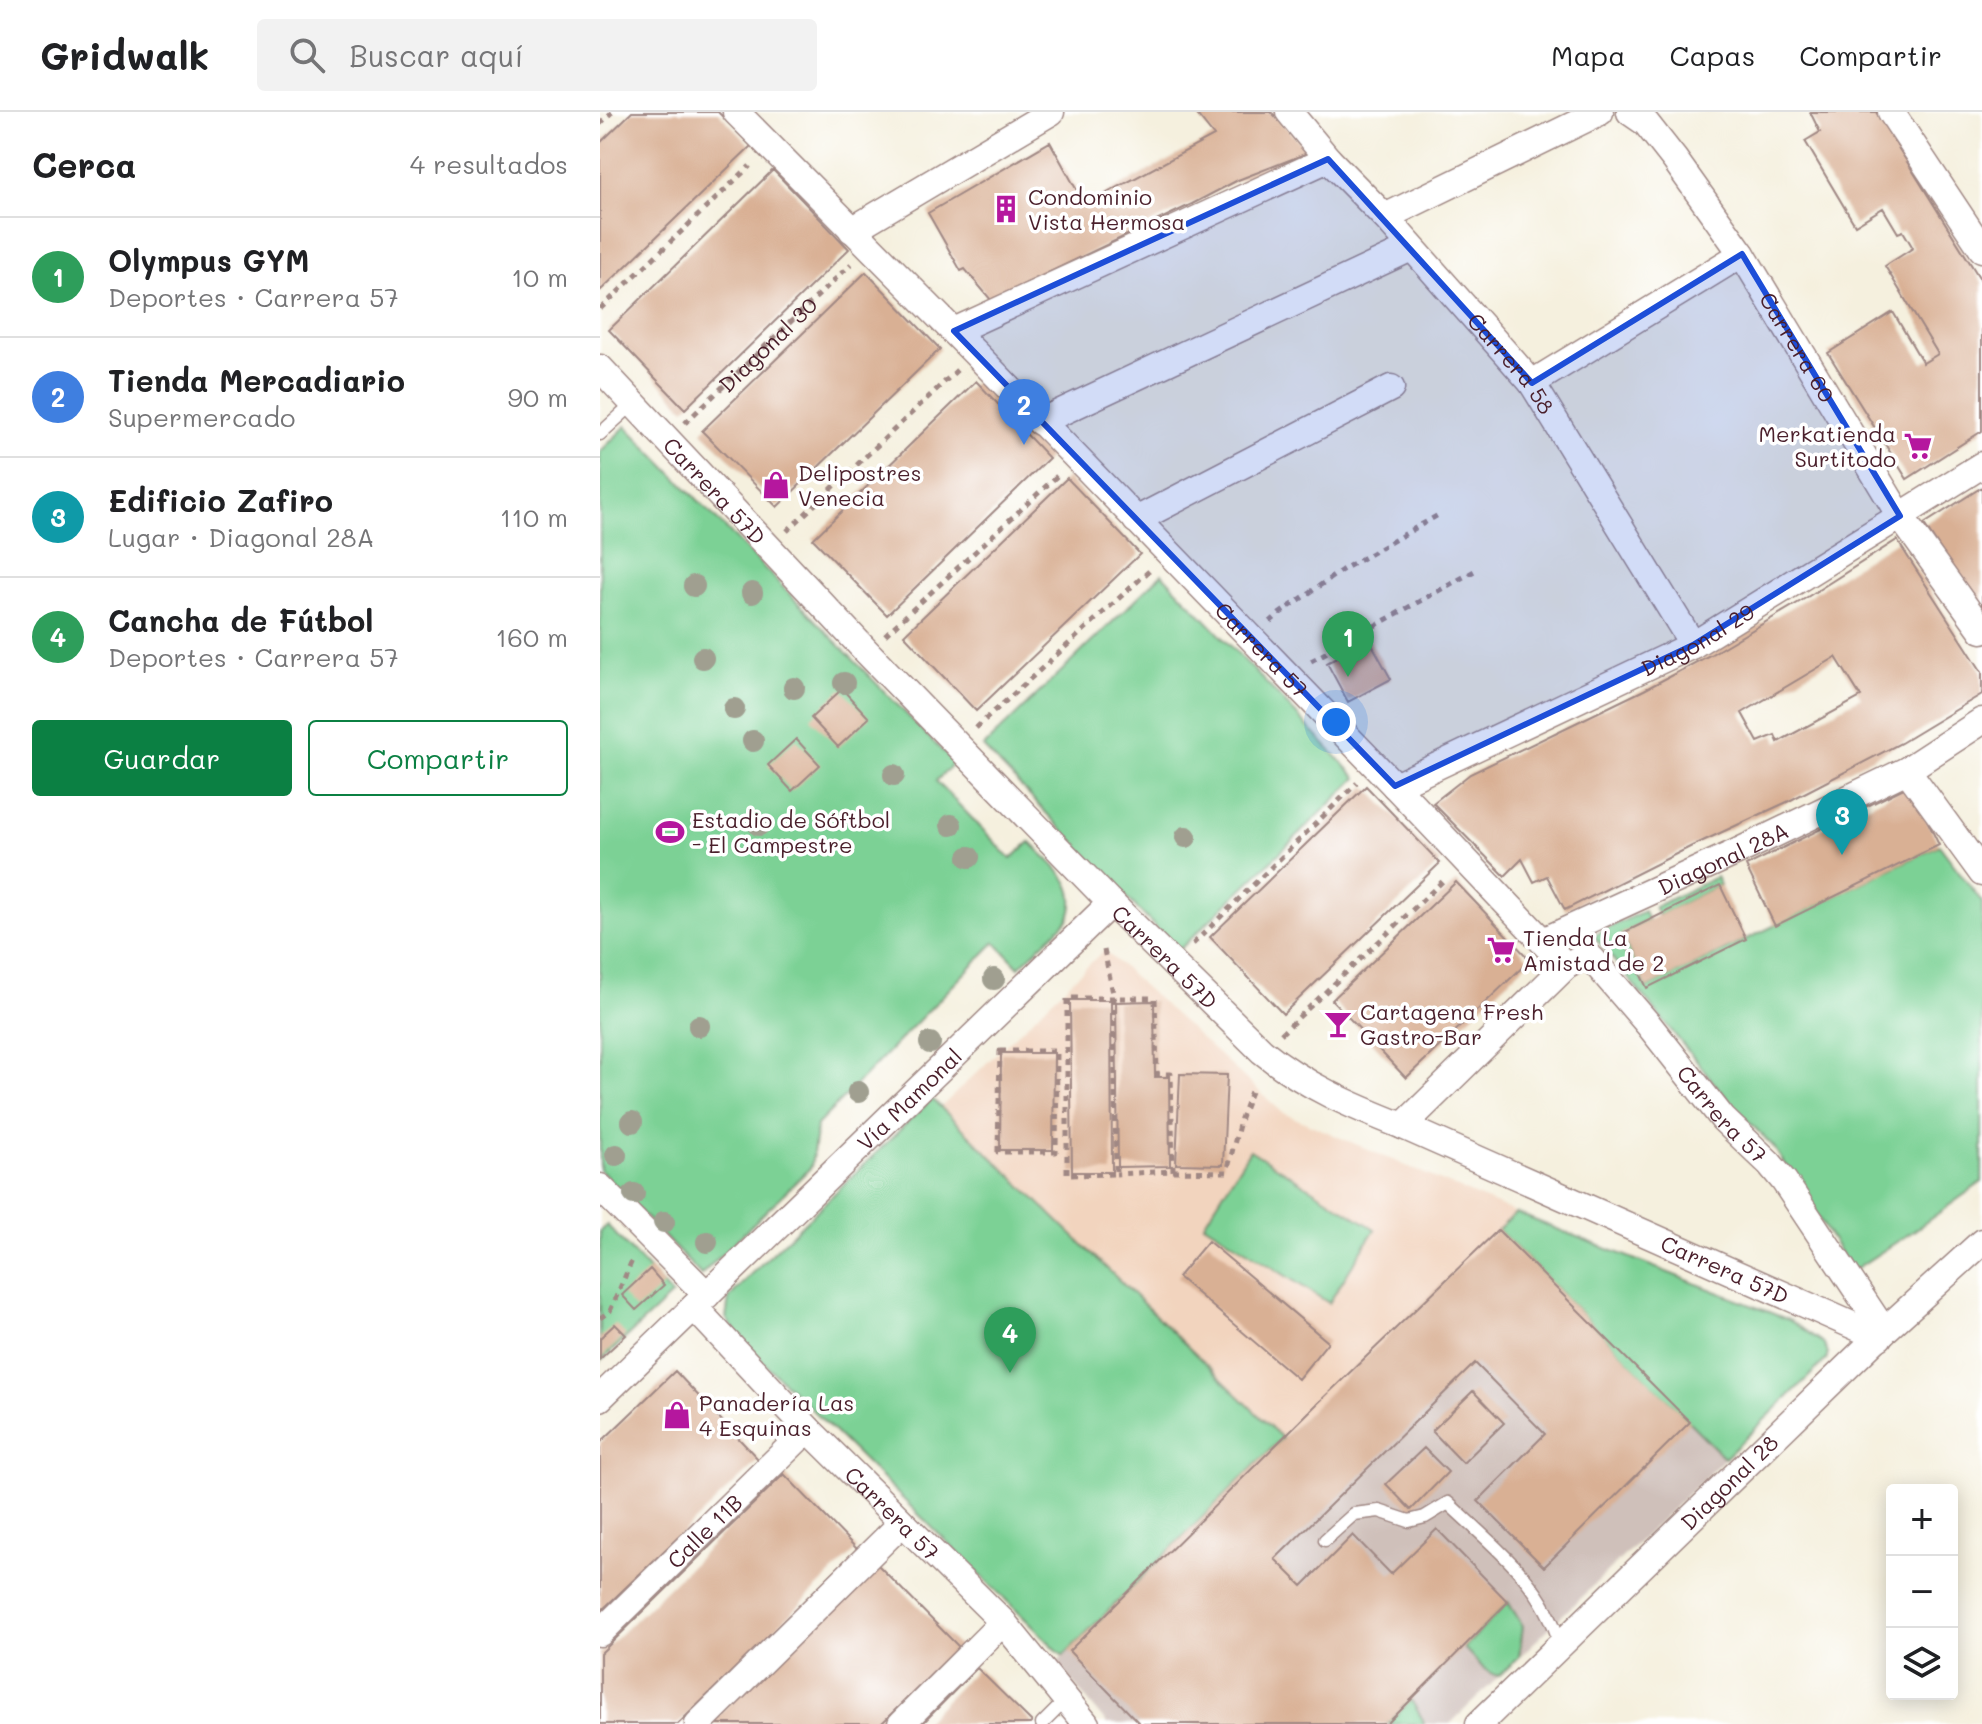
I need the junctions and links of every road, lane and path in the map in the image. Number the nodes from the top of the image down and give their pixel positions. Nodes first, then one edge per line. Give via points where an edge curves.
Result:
1 (612, 112) edge
2 (736, 112) edge
3 (1051, 112) edge
4 (1289, 112) edge
5 (1600, 112) edge
6 (1630, 112) edge
7 (1891, 112) edge
8 (600, 124) edge
9 (769, 147) junction
10 (1328, 159) junction
11 (1385, 217) junction
12 (861, 238) junction
13 (1411, 248) junction
14 (1982, 249) edge
15 (1742, 254) junction
16 (600, 309) edge
17 (954, 331) junction
18 (975, 353) junction
19 (600, 368) edge
20 (1532, 383) junction
21 (1391, 388) dead end
22 (633, 404) junction
23 (1040, 422) junction
24 (600, 434) edge
25 (667, 440) junction
26 (1076, 458) junction
27 (1982, 465) edge
28 (1440, 514) dead end
29 (1900, 516) junction
30 (1136, 520) junction
31 (769, 548) junction
32 (1169, 553) junction
33 (1478, 569) dead end
34 (1982, 630) edge
35 (1252, 639) junction
36 (1693, 645) junction
37 (867, 652) junction
38 (1286, 675) junction
39 (1982, 721) edge
40 (957, 744) junction
41 (1374, 766) junction
42 (1907, 770) junction
43 (1395, 786) junction
44 (1465, 860) junction
45 (1982, 873) edge
46 (1111, 903) junction
47 (1543, 941) junction
48 (1104, 950) dead end
49 (1172, 964) junction
50 (1566, 966) junction
51 (1114, 998) junction
52 (1262, 1051) junction
53 (1253, 1086) dead end
54 (1067, 1110) junction
55 (1057, 1111) junction
56 (1403, 1126) junction
57 (1173, 1171) junction
58 (1116, 1174) junction
59 (600, 1187) edge
60 (643, 1231) junction
61 (1982, 1242) edge
62 (700, 1301) junction
63 (600, 1318) edge
64 (1881, 1334) junction
65 (601, 1396) edge
66 (808, 1429) junction
67 (902, 1523) junction
68 (1325, 1540) dead end
69 (1003, 1622) junction
70 (600, 1633) edge
71 (1560, 1644) junction
72 (1066, 1700) junction
73 (698, 1724) edge
74 (901, 1724) edge
75 (1042, 1724) edge
76 (1086, 1724) edge
77 (1479, 1724) edge

1 - 8 path
2 - 9 street, Carrera 57
3 - 12 street
4 - 10 street, Carrera 58
5 - 11 street
6 - 15 street, Carrera 60 via 1646,123
7 - 14 street
9 - 12 street, Carrera 57
9 - 16 path
10 - 11 street, Carrera 58
10 - 17 street
11 - 13 street, Carrera 58
12 - 17 street, Carrera 57
12 - 25 path, Diagonal 30
13 - 20 street, Carrera 58
13 - 23 street
15 - 20 street
15 - 29 street, Carrera 60
17 - 18 street, Carrera 57
18 - 23 street, Carrera 57
18 - 31 path
19 - 22 street, Carrera 57D
20 - 36 street, Carrera 58
21 - 30 street
22 - 24 lane
22 - 25 street, Carrera 57D
23 - 26 street, Carrera 57
25 - 31 street, Carrera 57D
26 - 30 street, Carrera 57
26 - 37 path
27 - 29 street, Diagonal 29
28 - 35 path via 1342,570
29 - 34 street, Carrera 60
29 - 36 street, Diagonal 29
30 - 32 street, Carrera 57
31 - 37 street, Carrera 57D
32 - 35 street, Carrera 57
32 - 40 path
33 - 38 path
35 - 38 street, Carrera 57
36 - 43 street, Diagonal 29
37 - 40 street, Carrera 57D
38 - 41 street, Carrera 57
39 - 42 street, Diagonal 28A
40 - 46 street, Carrera 57D
41 - 43 street, Carrera 57
41 - 49 path
42 - 45 street
42 - 47 street, Diagonal 28A
43 - 44 street, Carrera 57
44 - 47 street, Carrera 57
44 - 52 path
46 - 49 street, Carrera 57D
46 - 62 street, Vía Mamonal
47 - 50 street, Carrera 57
48 - 51 path
49 - 52 street, Carrera 57D
50 - 56 street
50 - 64 street, Carrera 57 via 1584,956 1592,959 1723,1119 1769,1163
51 - 54 path via 1067,998
51 - 57 path via 1155,998 1157,1074 1171,1074
51 - 58 path
52 - 56 street, Carrera 57D via 1311,1086
53 - 57 path via 1227,1172
54 - 55 path
54 - 58 path via 1067,1175
55 - 55 path via 1056,1152 998,1152 1000,1051 1057,1051
56 - 64 street, Carrera 57D
57 - 58 path
59 - 60 street, Carrera 57
60 - 62 street, Carrera 57
60 - 63 path via 610,1311
61 - 64 street, Diagonal 28
62 - 65 street, Vía Mamonal
62 - 66 street, Carrera 57
64 - 71 street, Diagonal 28
66 - 67 street, Carrera 57
66 - 70 street, Calle 11B
67 - 69 street, Carrera 57
67 - 73 street
68 - 71 lane via 1354,1514 1379,1511 1409,1521 1448,1503 1527,1579 1548,1610
69 - 72 street, Carrera 57
69 - 74 street
71 - 77 street, Diagonal 28
72 - 75 lane
72 - 76 street, Carrera 57

